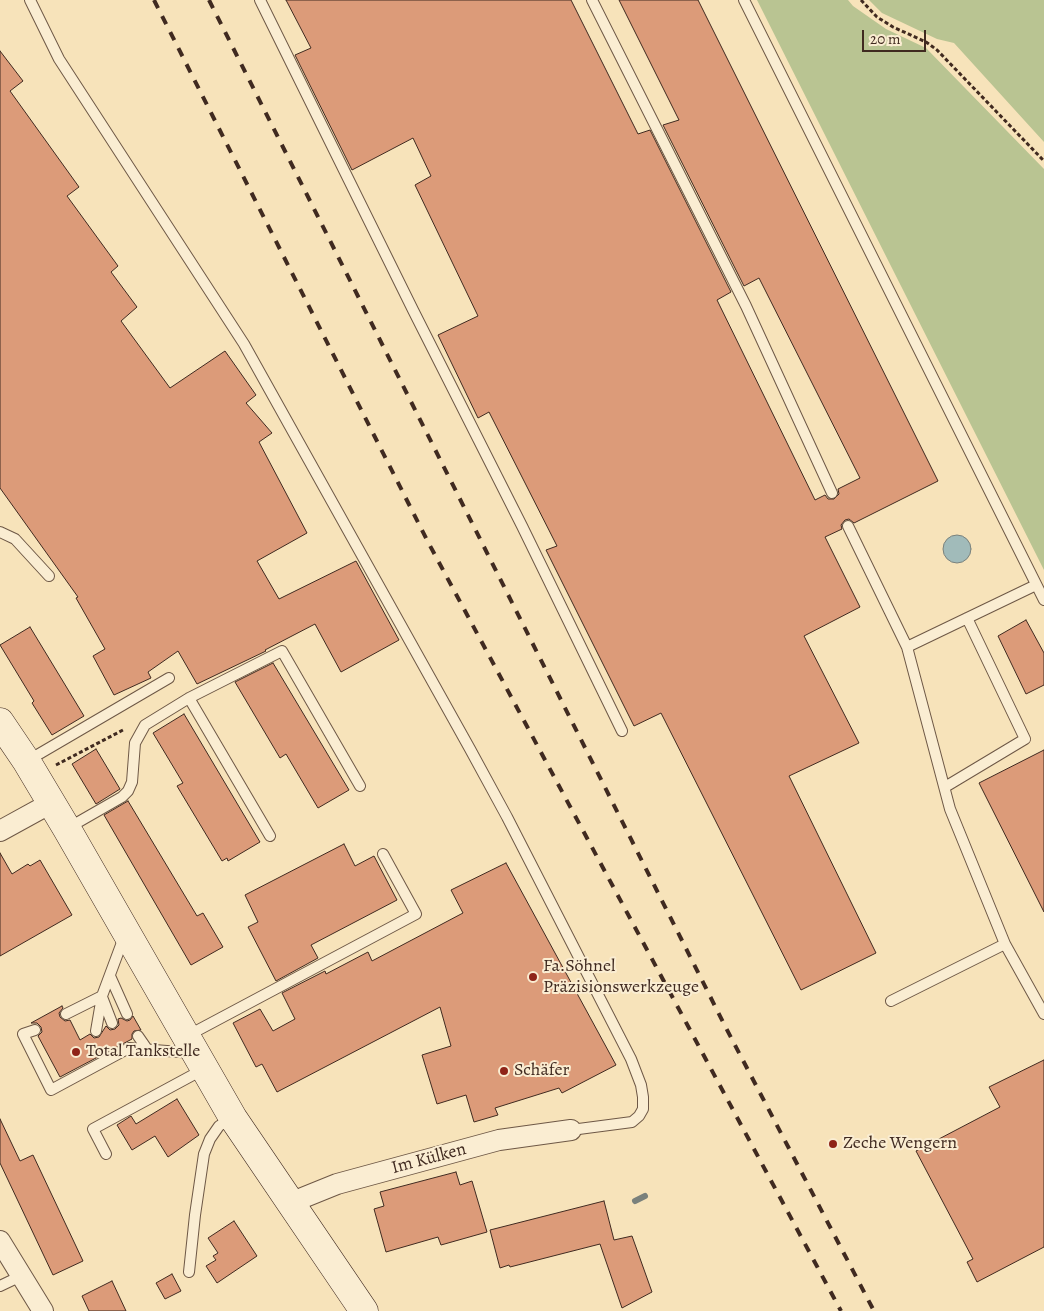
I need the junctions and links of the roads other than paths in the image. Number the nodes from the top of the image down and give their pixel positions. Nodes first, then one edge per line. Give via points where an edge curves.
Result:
1 (30, 0) edge
2 (260, 0) edge
3 (592, 0) edge
4 (744, 0) edge
5 (832, 492) dead end
6 (848, 526) dead end
7 (0, 532) edge
8 (50, 576) dead end
9 (1036, 585) junction
10 (1044, 600) edge
11 (967, 618) junction
12 (907, 647) junction
13 (169, 678) dead end
14 (189, 698) junction
15 (0, 722) edge
16 (622, 731) dead end
17 (31, 769) junction
18 (360, 786) dead end
19 (944, 787) junction
20 (51, 803) junction
21 (67, 829) junction
22 (0, 831) edge
23 (270, 836) dead end
24 (383, 854) dead end
25 (126, 931) junction
26 (1005, 944) junction
27 (110, 976) junction
28 (102, 996) junction
29 (891, 1002) dead end
30 (66, 1014) dead end
31 (127, 1014) dead end
32 (1044, 1014) edge
33 (112, 1023) dead end
34 (35, 1030) dead end
35 (96, 1031) dead end
36 (138, 1036) dead end
37 (147, 1050) junction
38 (195, 1052) junction
39 (233, 1118) junction
40 (571, 1130) joint
41 (106, 1154) dead end
42 (290, 1203) junction
43 (0, 1241) edge
44 (189, 1272) dead end
45 (21, 1276) junction
46 (0, 1286) edge
47 (43, 1311) edge
48 (364, 1311) edge

1 - 40 lane via 59,59 244,344 502,808 632,1059 643,1097 643,1110 639,1116 632,1122
2 - 16 lane
3 - 5 lane via 746,306
4 - 9 lane
6 - 12 lane
7 - 8 lane via 15,539
9 - 10 lane
9 - 11 lane
11 - 12 lane
11 - 19 lane via 1025,739
12 - 19 lane
13 - 17 lane
14 - 18 lane via 282,651
14 - 21 lane via 146,725 135,743 132,782 128,791
14 - 23 lane
15 - 17 main road
17 - 20 main road
19 - 26 lane
20 - 21 main road
20 - 22 street
21 - 25 main road
24 - 38 lane via 416,914
25 - 27 lane
25 - 38 main road
26 - 29 lane
26 - 32 lane
27 - 28 lane
27 - 31 lane
28 - 30 lane
28 - 33 lane
28 - 35 lane
34 - 37 lane via 23,1034 51,1090 127,1046
36 - 37 lane
37 - 38 lane
38 - 39 main road
38 - 41 lane via 93,1129
39 - 42 main road
39 - 44 lane via 219,1126 204,1154
40 - 42 street, Im Külken via 499,1140 338,1184
42 - 48 main road
43 - 45 street
45 - 46 lane
45 - 47 street

